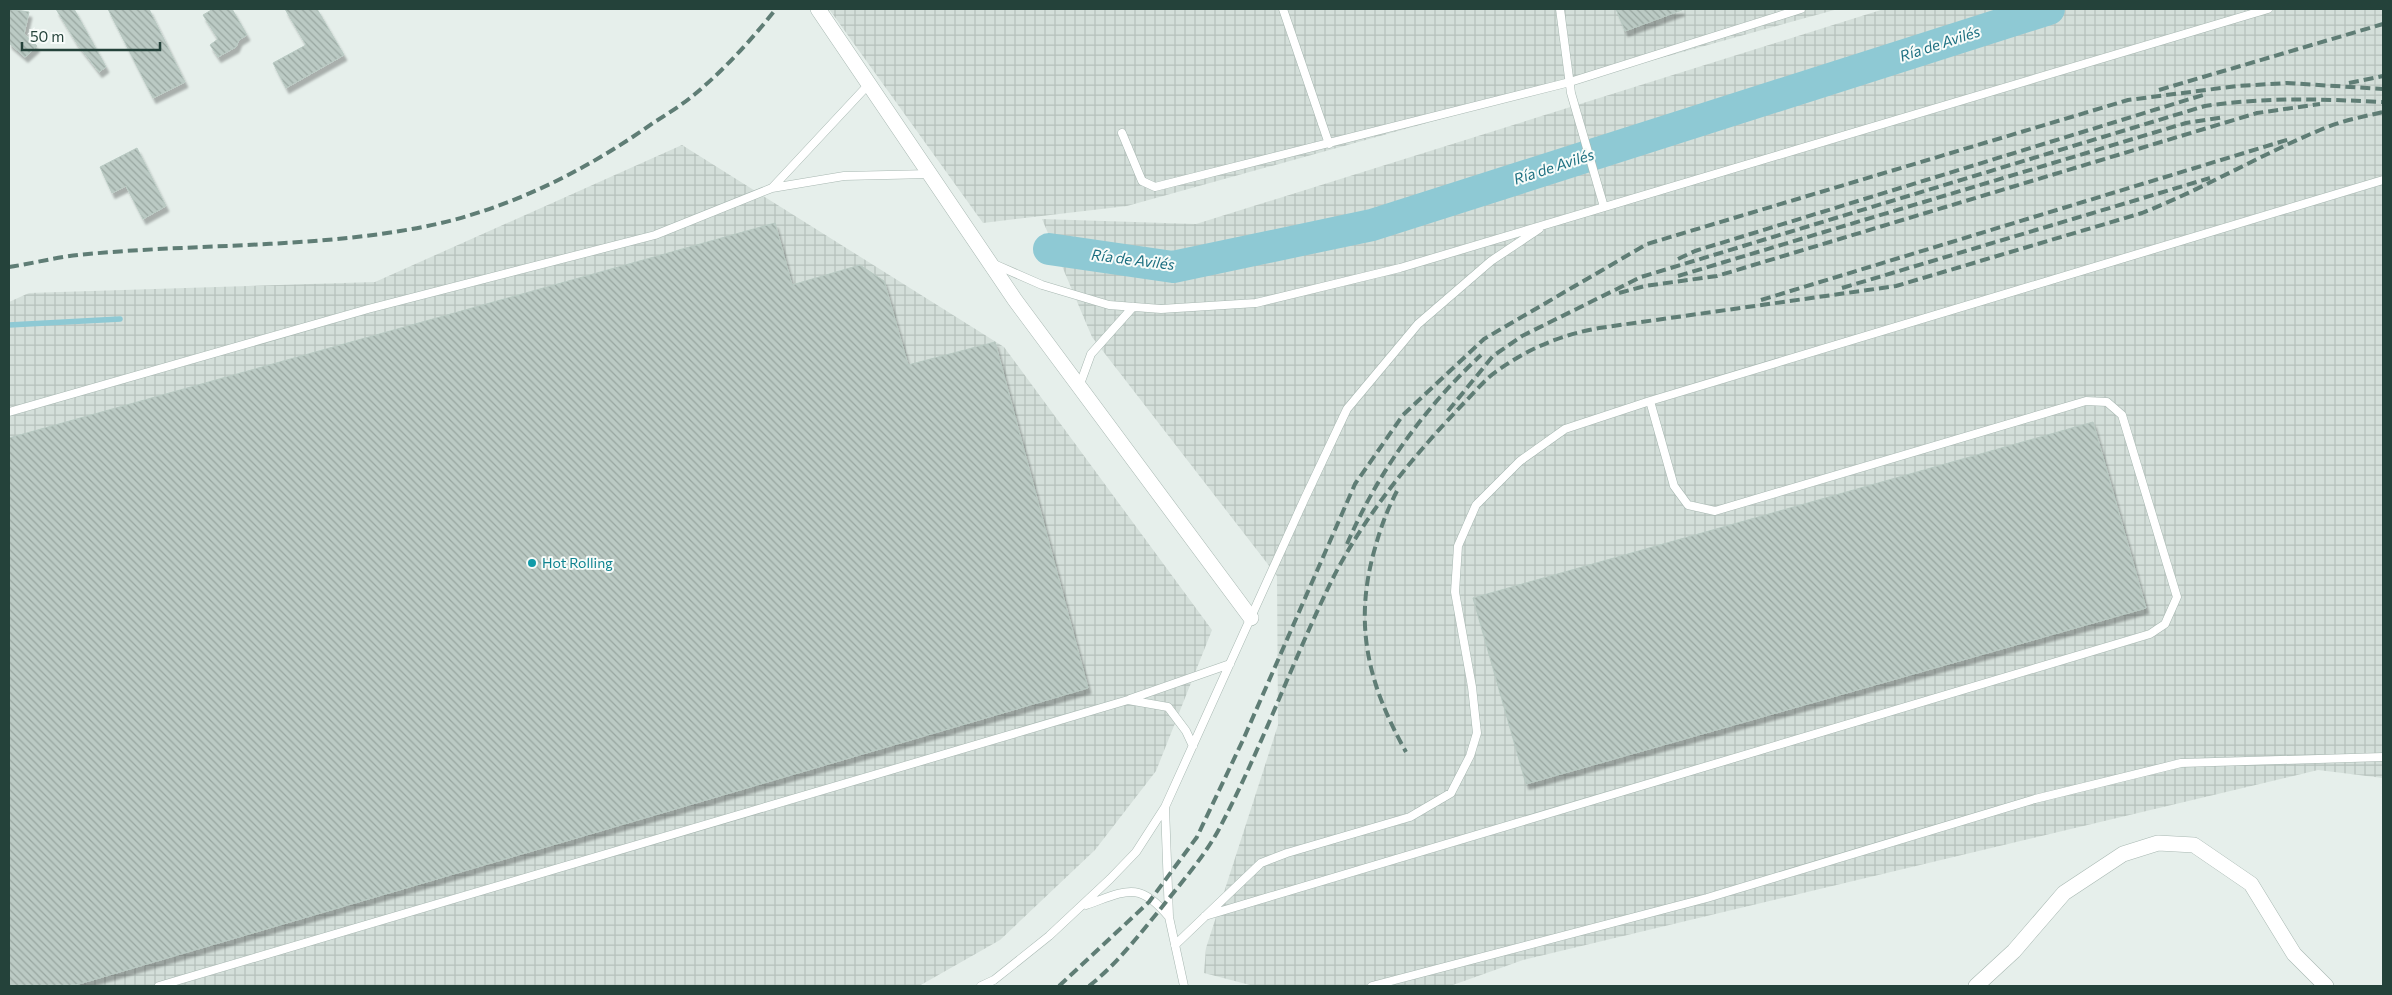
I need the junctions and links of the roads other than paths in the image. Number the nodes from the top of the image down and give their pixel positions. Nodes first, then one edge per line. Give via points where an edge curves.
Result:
1 (818, 9) edge
2 (1283, 9) edge
3 (1560, 9) edge
4 (1801, 9) edge
5 (2268, 9) edge
6 (1570, 82) junction
7 (868, 84) junction
8 (1122, 133) dead end
9 (1328, 144) junction
10 (930, 174) junction
11 (2383, 180) edge
12 (772, 188) junction
13 (1604, 207) junction
14 (1547, 224) junction
15 (990, 262) junction
16 (1133, 307) junction
17 (1079, 387) junction
18 (1650, 401) junction
19 (9, 412) edge
20 (1251, 618) junction
21 (1230, 664) junction
22 (1128, 700) junction
23 (1193, 746) junction
24 (2383, 757) edge
25 (1165, 807) junction
26 (1082, 906) junction
27 (1205, 916) junction
28 (1169, 917) junction
29 (1175, 945) junction
30 (159, 986) edge
31 (981, 986) edge
32 (1184, 986) edge
33 (1372, 986) edge
34 (1976, 986) edge
35 (2326, 986) edge

1 - 7 street
2 - 9 lane
3 - 6 lane
4 - 6 lane
5 - 13 lane
6 - 9 lane
6 - 13 lane
7 - 10 street
7 - 12 lane
8 - 9 lane via 1142,181 1155,187
10 - 12 lane via 844,176
10 - 15 street
11 - 18 lane
12 - 19 lane via 655,235 368,308
13 - 14 lane
14 - 16 lane via 1400,268 1256,303 1160,310
14 - 20 lane via 1491,261 1418,324 1347,409
15 - 16 lane via 1042,286 1110,305
15 - 17 street
16 - 17 lane via 1091,354
17 - 20 street
18 - 27 lane via 1565,429 1520,461 1476,506 1458,546 1455,592 1477,733 1470,756 1451,793 1410,817 1261,862
18 - 27 lane via 1674,486 1688,505 1715,511 2086,400 2108,402 2122,415 2177,597 2165,624 2150,634
20 - 21 lane
21 - 22 lane
21 - 23 lane
22 - 23 lane via 1168,707
22 - 30 lane
23 - 25 lane
24 - 33 lane via 2181,763 2035,799 1706,898
25 - 26 lane via 1136,852
25 - 28 lane
26 - 28 lane via 1129,890 1152,898
26 - 31 lane via 994,980
27 - 29 lane
28 - 29 lane
29 - 32 lane
34 - 35 street via 2014,951 2064,893 2123,854 2158,843 2194,845 2251,884 2294,954

